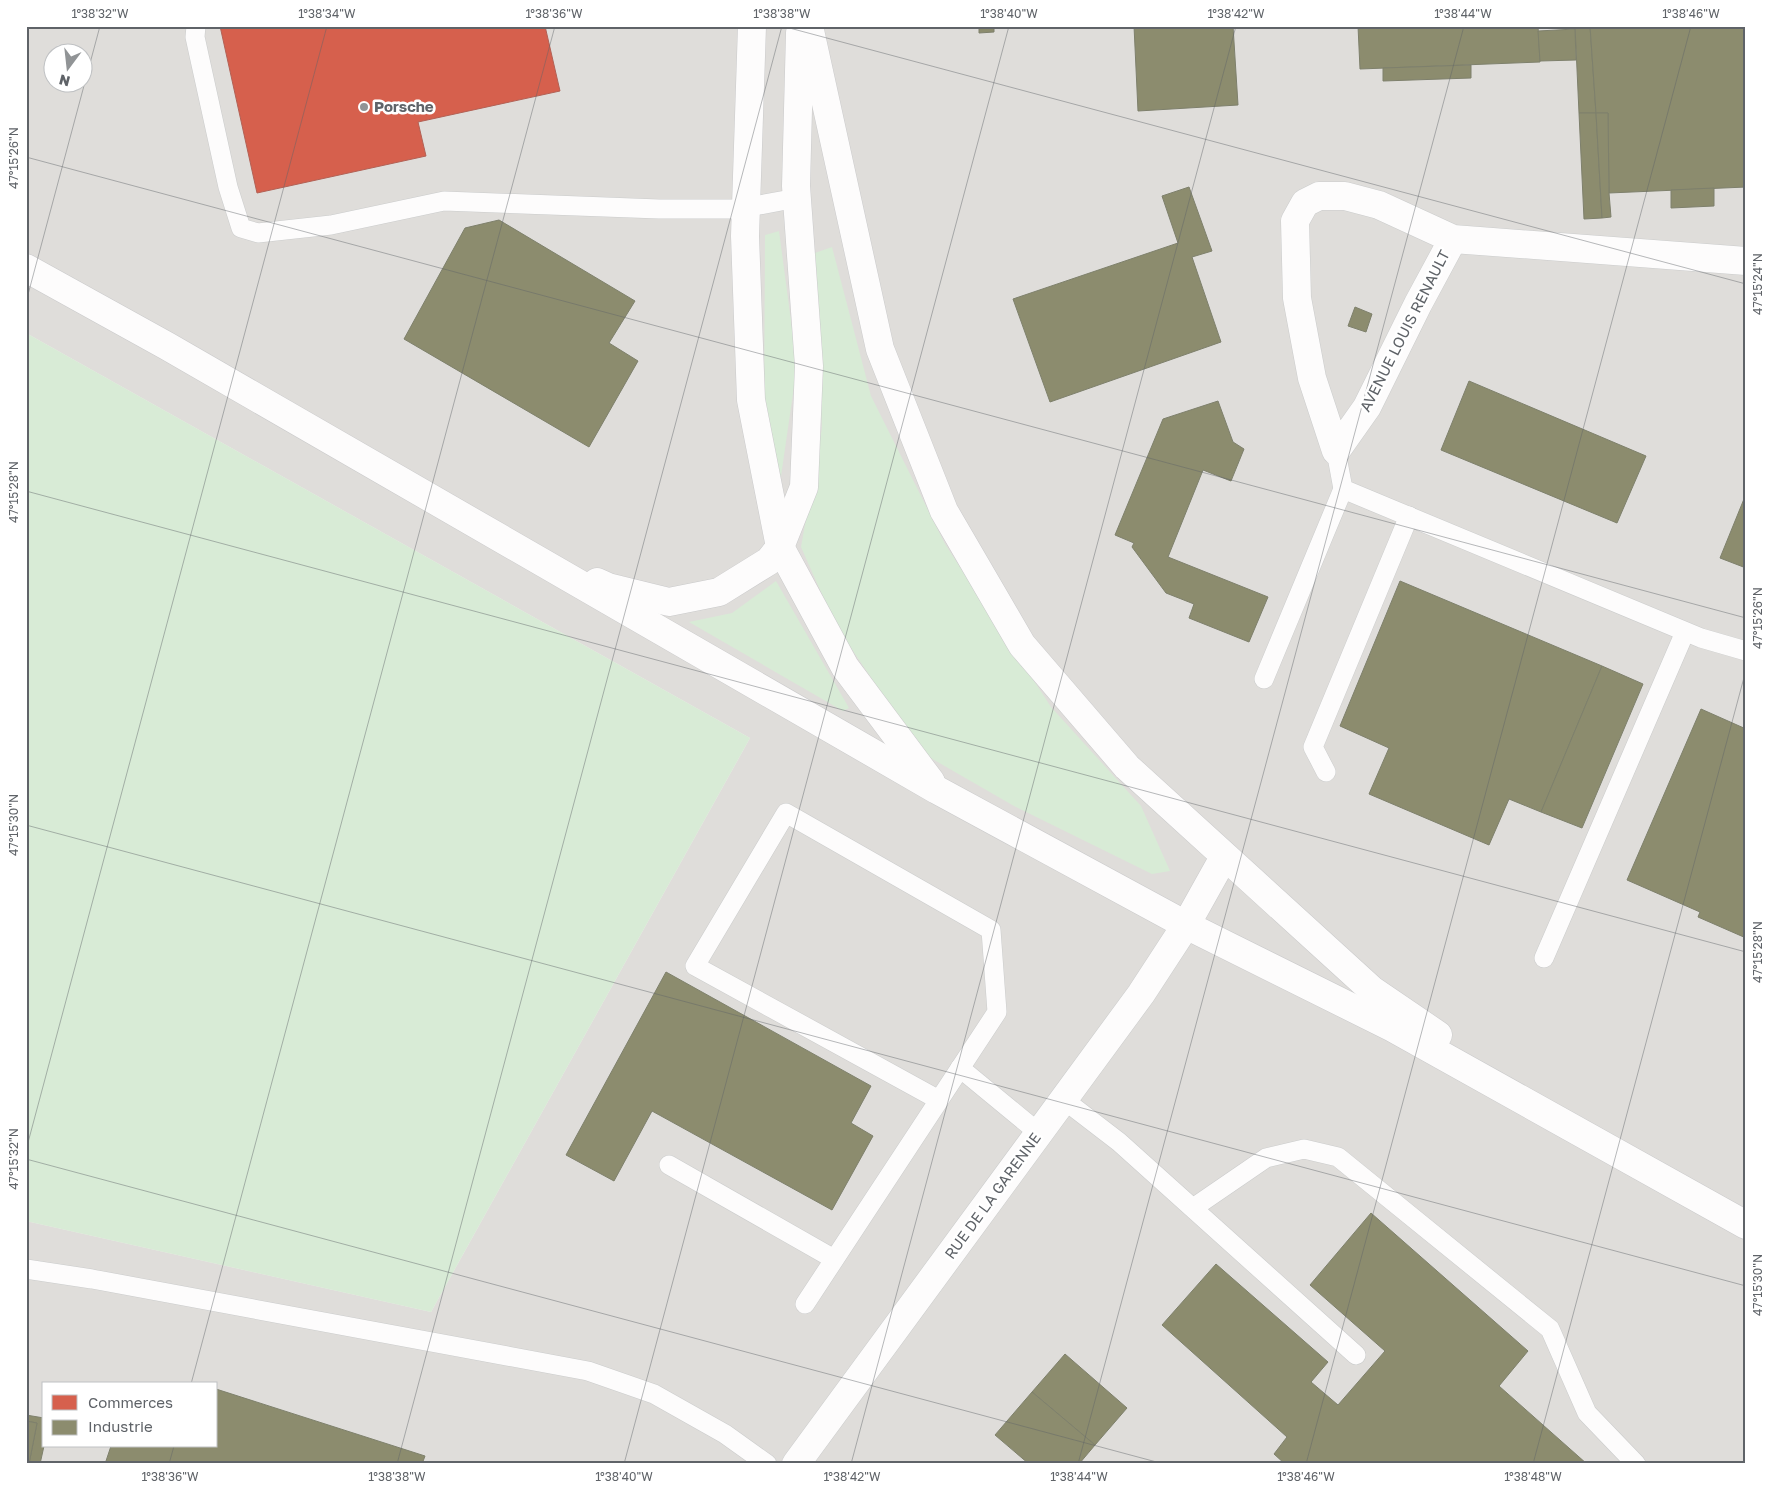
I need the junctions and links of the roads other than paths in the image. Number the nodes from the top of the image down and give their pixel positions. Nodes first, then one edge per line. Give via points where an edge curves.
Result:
1 (196, 26) edge
2 (752, 26) edge
3 (800, 26) edge
4 (809, 26) edge
5 (797, 198) junction
6 (746, 208) junction
7 (1453, 239) junction
8 (1746, 261) edge
9 (26, 268) edge
10 (1336, 451) junction
11 (1343, 489) junction
12 (1409, 516) junction
13 (504, 541) junction
14 (780, 547) junction
15 (1685, 632) junction
16 (1746, 650) edge
17 (1264, 679) dead end
18 (1326, 772) dead end
19 (937, 790) junction
20 (1224, 857) junction
21 (1186, 925) junction
22 (1544, 958) dead end
23 (960, 1068) junction
24 (1063, 1099) junction
25 (939, 1100) junction
26 (1039, 1133) junction
27 (1581, 1133) junction
28 (670, 1165) dead end
29 (1193, 1208) junction
30 (1746, 1225) edge
31 (834, 1259) junction
32 (26, 1269) edge
33 (805, 1304) dead end
34 (1356, 1355) dead end
35 (768, 1464) edge
36 (796, 1464) edge
37 (1636, 1464) edge

1 - 6 lane via 195,37 228,187 241,228 258,233 331,225 444,201 659,209
2 - 6 main road
3 - 5 main road
4 - 20 main road via 880,349 944,511 1022,645 1127,767
5 - 6 lane
5 - 14 main road via 809,366 804,487
6 - 14 main road via 751,400
7 - 8 main road, AVENUE LOUIS RENAULT
7 - 10 main road, AVENUE LOUIS RENAULT via 1367,407
7 - 10 main road, AVENUE LOUIS RENAULT via 1379,205 1345,196 1319,196 1305,203 1294,221 1298,307 1312,378
9 - 13 main road
10 - 11 lane
11 - 12 lane
11 - 17 lane
12 - 15 lane
12 - 18 lane via 1313,747
13 - 14 main road via 608,586 669,602 719,592 769,561
13 - 19 main road
14 - 19 main road via 845,667
15 - 16 lane
15 - 22 lane
19 - 21 main road
20 - 21 main road, RUE DE LA GARENNE
20 - 27 main road via 1372,990
21 - 24 main road, RUE DE LA GARENNE via 1141,994
21 - 27 main road via 1392,1028
23 - 25 lane
23 - 25 lane via 997,1012 991,930 786,813 696,966
23 - 26 lane
24 - 26 main road, RUE DE LA GARENNE
24 - 29 lane via 1119,1142
25 - 31 lane
26 - 36 main road, RUE DE LA GARENNE
27 - 30 main road
28 - 31 lane
29 - 34 lane
29 - 37 lane via 1266,1158 1304,1149 1338,1157 1550,1329 1587,1413
31 - 33 lane
32 - 35 lane via 588,1371 654,1394 725,1434

